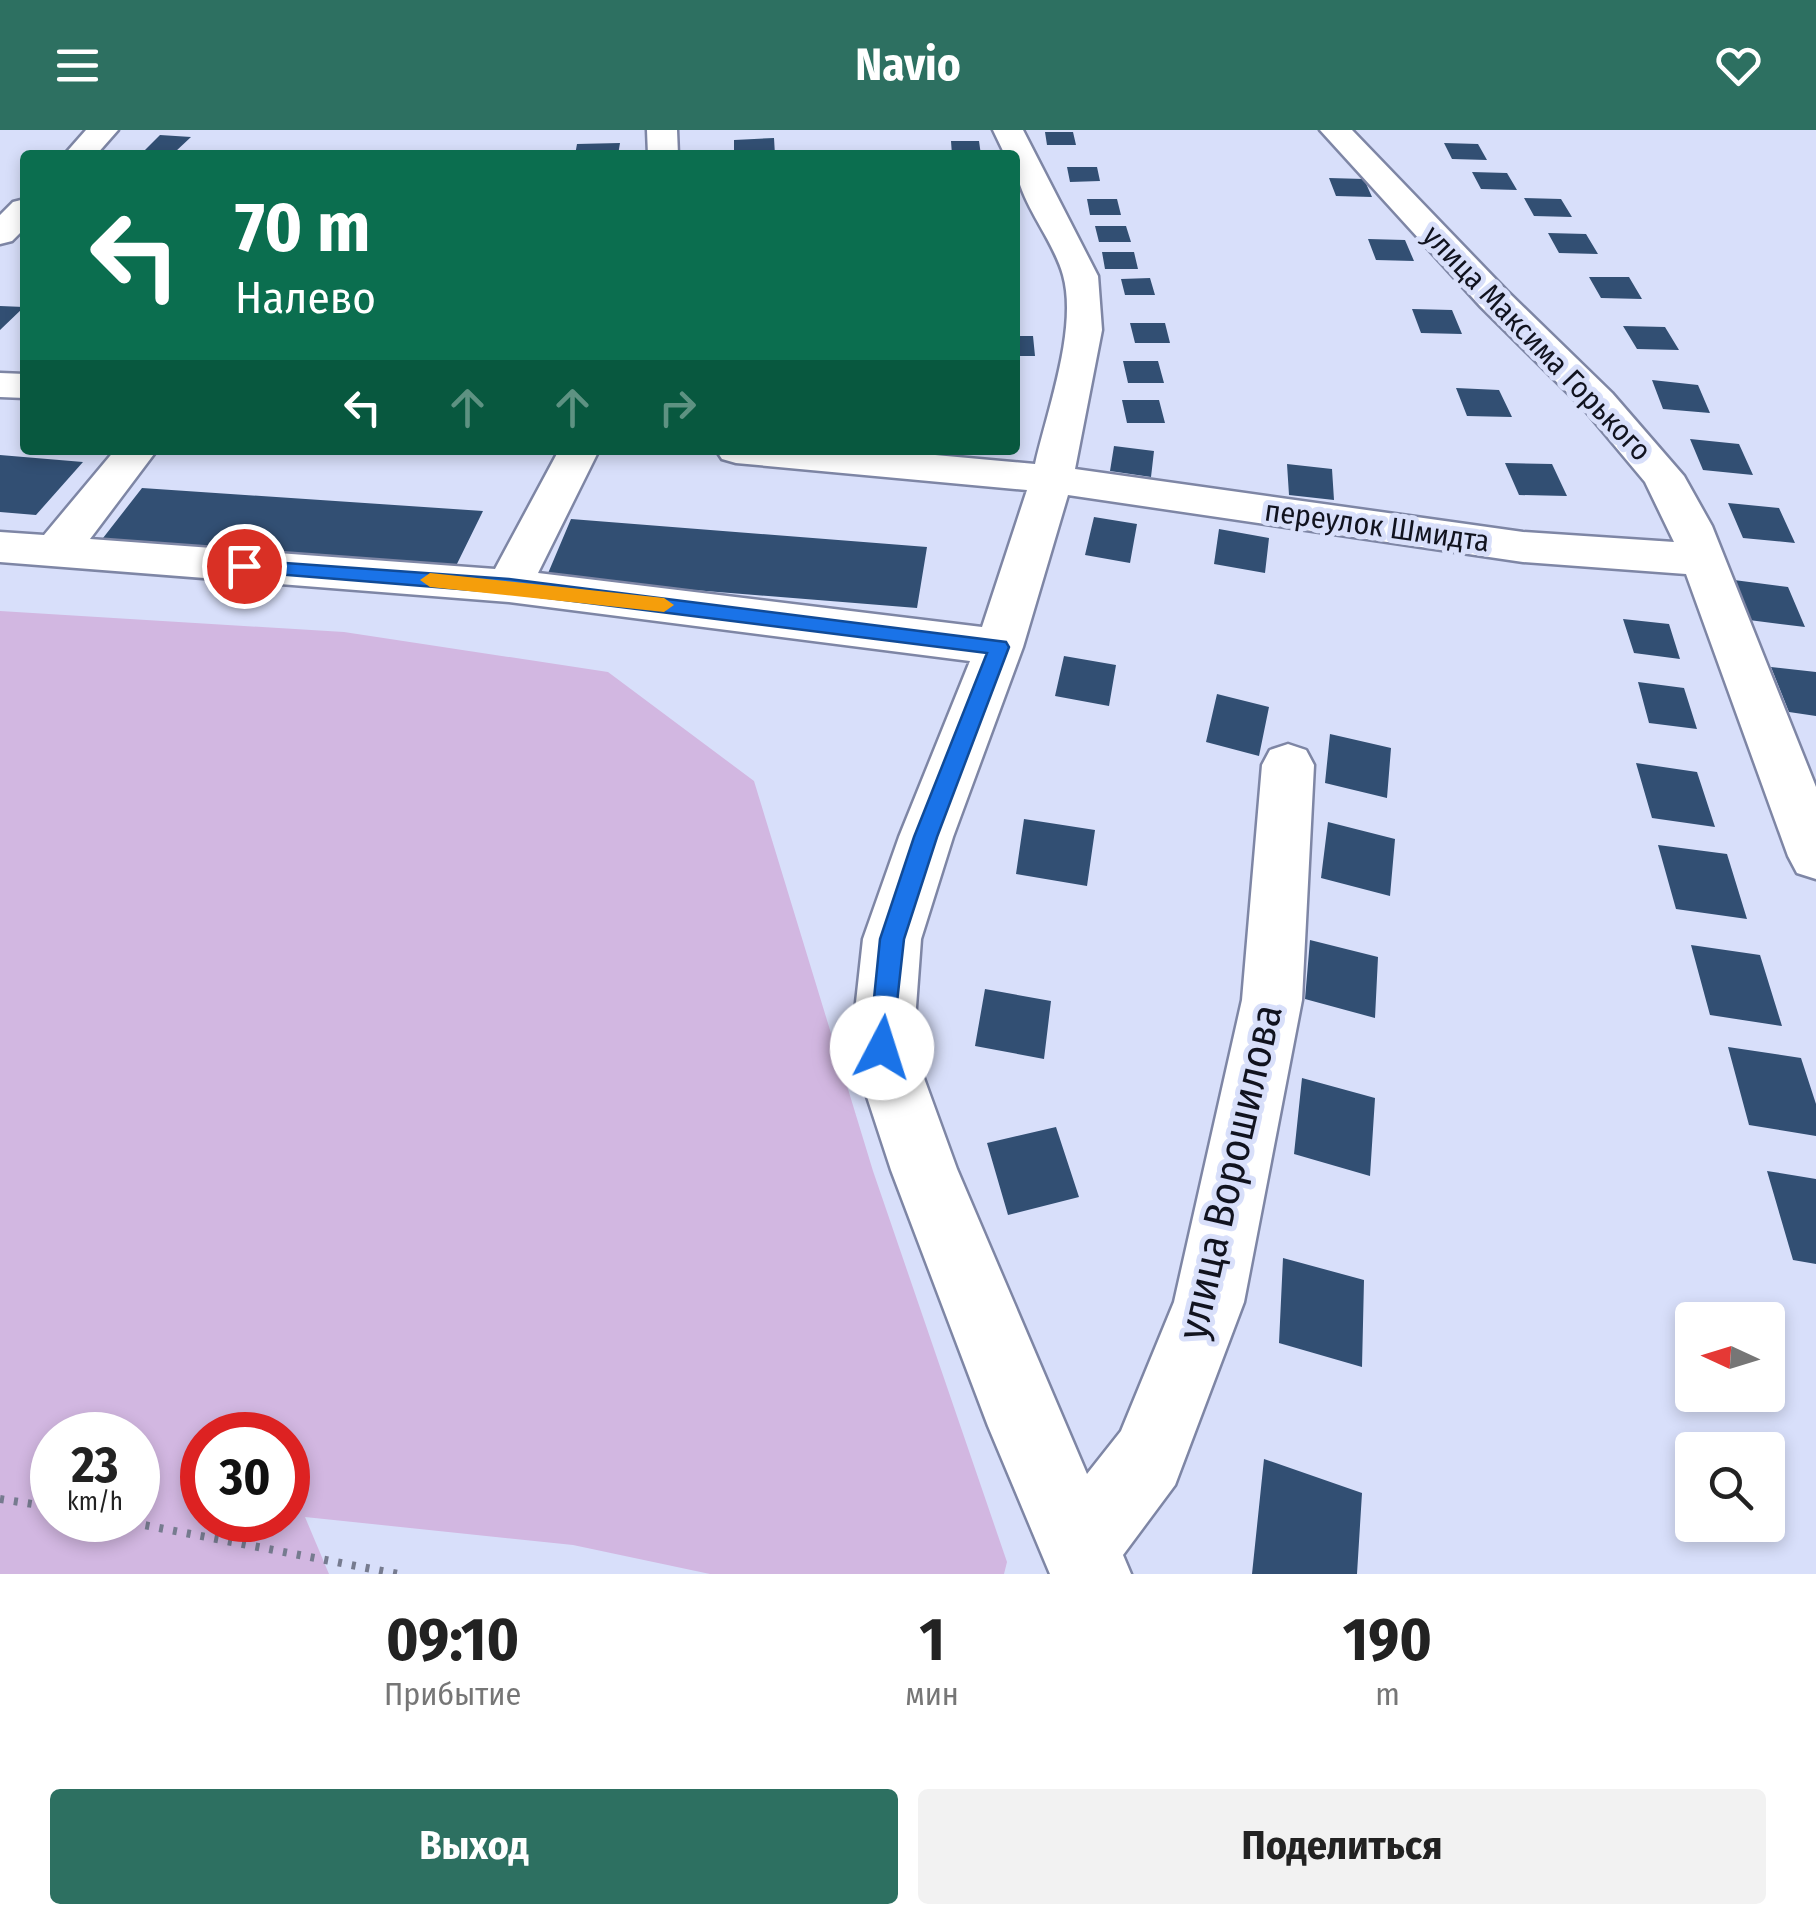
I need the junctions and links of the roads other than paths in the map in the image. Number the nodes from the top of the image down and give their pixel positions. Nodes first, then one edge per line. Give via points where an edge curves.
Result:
1 (104, 130) edge
2 (1334, 130) edge
3 (83, 150) edge
4 (1020, 154) edge
5 (20, 213) edge
6 (0, 234) edge
7 (132, 455) edge
8 (576, 455) edge
9 (790, 455) edge
10 (1052, 479) junction
11 (0, 547) edge
12 (55, 552) junction
13 (1703, 560) junction
14 (509, 586) junction
15 (999, 647) junction
16 (1288, 765) dead end
17 (1816, 856) edge
18 (1085, 1561) edge

1 - 3 street
2 - 13 street, улица Максима Горького via 1664,476
4 - 10 street via 1081,276 1084,330
5 - 6 street
7 - 12 street
8 - 14 street
9 - 10 street, переулок Шмидта
10 - 13 street, переулок Шмидта via 1523,547
10 - 15 street
11 - 12 street
12 - 14 street
13 - 17 street, улица Максима Горького
14 - 15 street
15 - 18 street via 892,939 882,1048 924,1170
16 - 18 street, улица Ворошилова via 1272,1000 1209,1302 1148,1458

